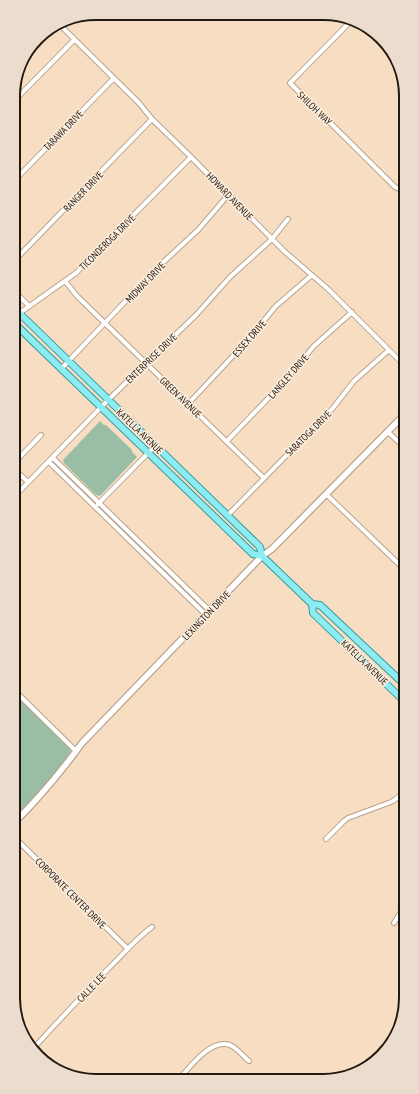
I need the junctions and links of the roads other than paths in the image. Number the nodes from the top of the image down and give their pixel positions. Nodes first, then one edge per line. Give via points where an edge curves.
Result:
1 (348, 25) edge
2 (63, 28) edge
3 (74, 40) junction
4 (114, 78) junction
5 (20, 95) edge
6 (152, 119) junction
7 (192, 156) junction
8 (20, 175) edge
9 (399, 189) edge
10 (228, 194) junction
11 (288, 219) dead end
12 (272, 239) junction
13 (20, 256) edge
14 (312, 275) junction
15 (66, 281) junction
16 (20, 297) edge
17 (29, 306) junction
18 (20, 312) edge
19 (352, 312) junction
20 (20, 319) edge
21 (105, 323) junction
22 (20, 329) edge
23 (389, 350) junction
24 (399, 360) edge
25 (68, 361) junction
26 (146, 362) junction
27 (61, 369) junction
28 (108, 400) junction
29 (188, 404) junction
30 (101, 407) junction
31 (399, 420) edge
32 (388, 432) junction
33 (41, 435) dead end
34 (227, 441) junction
35 (399, 442) edge
36 (155, 446) junction
37 (148, 453) junction
38 (20, 457) edge
39 (53, 458) junction
40 (48, 462) junction
41 (20, 475) edge
42 (264, 478) junction
43 (28, 482) junction
44 (20, 491) edge
45 (326, 494) junction
46 (99, 503) junction
47 (95, 507) junction
48 (226, 516) junction
49 (262, 556) junction
50 (399, 564) edge
51 (312, 604) junction
52 (208, 613) junction
53 (399, 679) edge
54 (20, 696) edge
55 (399, 696) edge
56 (76, 751) junction
57 (399, 797) edge
58 (20, 817) edge
59 (326, 840) dead end
60 (20, 843) edge
61 (399, 915) edge
62 (394, 923) dead end
63 (152, 927) dead end
64 (128, 949) junction
65 (36, 1044) edge
66 (249, 1061) dead end
67 (184, 1074) edge

1 - 9 street, SHILOH WAY via 290,83
2 - 3 street, HOWARD AVENUE
3 - 4 street, HOWARD AVENUE
3 - 5 street
4 - 6 street, HOWARD AVENUE
4 - 8 street, TARAWA DRIVE
6 - 7 street, HOWARD AVENUE
6 - 13 street, RANGER DRIVE
7 - 10 street, HOWARD AVENUE
7 - 15 street, TICONDEROGA DRIVE
10 - 12 street, HOWARD AVENUE
10 - 21 street, MIDWAY DRIVE via 198,230 156,269
11 - 12 street, ENTERPRISE DRIVE
12 - 14 street, HOWARD AVENUE
12 - 26 street, ENTERPRISE DRIVE via 230,277 197,314
14 - 19 street, HOWARD AVENUE
14 - 29 street, ESSEX DRIVE via 276,306
15 - 17 street, TICONDEROGA DRIVE
15 - 21 street, GREEN AVENUE via 77,296
16 - 17 street
17 - 18 street, TICONDEROGA DRIVE
19 - 23 street, HOWARD AVENUE
19 - 34 street, LANGLEY DRIVE via 314,346 283,383
20 - 25 main road, KATELLA AVENUE
21 - 25 street, MIDWAY DRIVE
21 - 26 street, GREEN AVENUE
22 - 27 main road, KATELLA AVENUE
23 - 24 street, HOWARD AVENUE
23 - 42 street, SARATOGA DRIVE via 354,381 333,408
25 - 27 street, MIDWAY DRIVE
25 - 28 main road, KATELLA AVENUE
26 - 28 street, ENTERPRISE DRIVE
26 - 29 street, GREEN AVENUE
27 - 30 main road, KATELLA AVENUE
28 - 30 street, ENTERPRISE DRIVE
28 - 36 main road, KATELLA AVENUE
29 - 34 street, GREEN AVENUE
30 - 37 main road, KATELLA AVENUE
30 - 39 street, ENTERPRISE DRIVE
31 - 32 street, LEXINGTON DRIVE
32 - 35 street
32 - 45 street, LEXINGTON DRIVE
33 - 38 street
34 - 42 street, GREEN AVENUE
36 - 37 street
36 - 48 main road, KATELLA AVENUE
37 - 46 street
37 - 49 main road, KATELLA AVENUE via 253,554
39 - 40 street, ENTERPRISE DRIVE
39 - 46 street
40 - 43 street, ENTERPRISE DRIVE
40 - 47 street
41 - 43 street
42 - 48 street, SARATOGA DRIVE
43 - 44 street, ENTERPRISE DRIVE
45 - 49 street, LEXINGTON DRIVE
45 - 50 street
46 - 47 street
46 - 52 street
47 - 52 street
48 - 49 main road, KATELLA AVENUE via 260,548
49 - 51 main road, KATELLA AVENUE
49 - 52 street, LEXINGTON DRIVE
51 - 53 main road, KATELLA AVENUE via 320,605
51 - 55 main road, KATELLA AVENUE via 313,612
52 - 56 street, LEXINGTON DRIVE
54 - 56 street
56 - 58 street, LEXINGTON DRIVE via 44,792
57 - 59 street via 348,818
60 - 64 street, CORPORATE CENTER DRIVE
61 - 62 street
63 - 64 street, CALLE LEE
64 - 65 street, CALLE LEE
66 - 67 street via 237,1049 224,1044 217,1045

